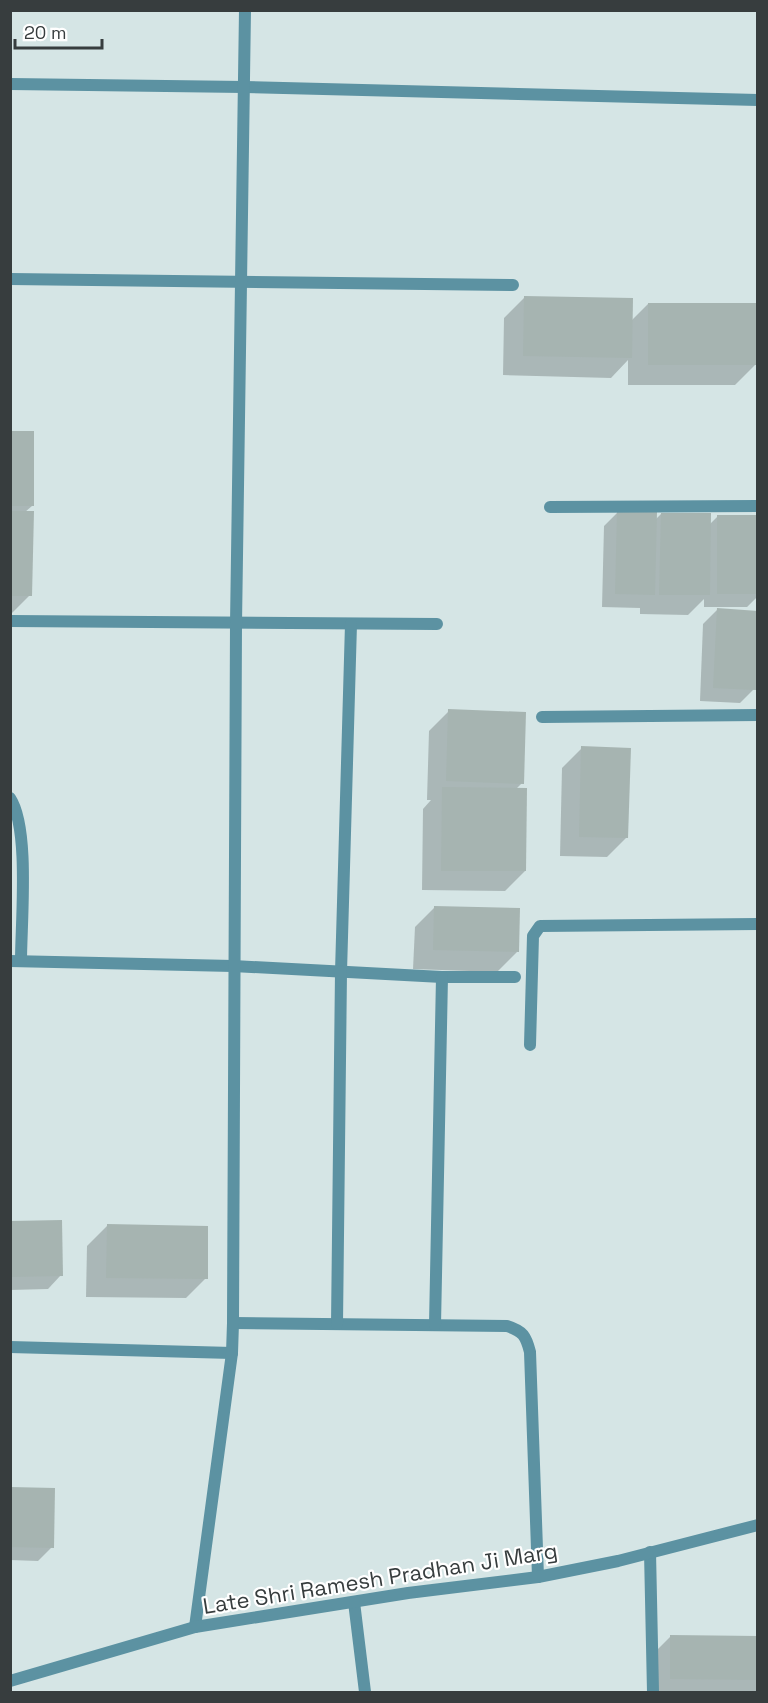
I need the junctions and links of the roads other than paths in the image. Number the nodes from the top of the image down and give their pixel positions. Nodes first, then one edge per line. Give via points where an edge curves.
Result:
1 (245, 10) edge
2 (10, 84) edge
3 (244, 87) junction
4 (758, 100) edge
5 (10, 279) edge
6 (241, 282) junction
7 (513, 285) dead end
8 (758, 506) edge
9 (550, 507) dead end
10 (10, 621) edge
11 (236, 624) junction
12 (351, 624) junction
13 (437, 624) dead end
14 (758, 715) edge
15 (542, 717) dead end
16 (10, 798) edge
17 (758, 924) edge
18 (16, 961) edge
19 (233, 966) junction
20 (341, 972) junction
21 (515, 976) dead end
22 (442, 978) junction
23 (530, 1046) dead end
24 (233, 1323) junction
25 (338, 1324) junction
26 (435, 1325) junction
27 (10, 1347) edge
28 (232, 1353) junction
29 (758, 1525) edge
30 (650, 1552) junction
31 (538, 1576) junction
32 (354, 1602) junction
33 (195, 1627) junction
34 (10, 1681) edge
35 (364, 1692) edge
36 (654, 1692) edge

1 - 3 street
2 - 3 street
3 - 4 street
3 - 6 street
5 - 6 street
6 - 7 street
6 - 11 street
8 - 9 street
10 - 11 street
11 - 12 street
11 - 19 street
12 - 13 street
12 - 20 street
14 - 15 street
16 - 18 street via 19,817 22,851
17 - 23 street via 540,926 532,936
18 - 19 street
19 - 20 street
19 - 24 street
20 - 22 street
20 - 25 street
21 - 22 street
22 - 26 street
24 - 25 street
24 - 28 street
25 - 26 street
26 - 31 street via 507,1326 521,1330 527,1338
27 - 28 street
28 - 33 street
29 - 30 street, Late Shri Ramesh Pradhan Ji Marg
30 - 31 street, Late Shri Ramesh Pradhan Ji Marg
30 - 36 street
31 - 32 street, Late Shri Ramesh Pradhan Ji Marg
32 - 33 street, Late Shri Ramesh Pradhan Ji Marg
32 - 35 street
33 - 34 street, Late Shri Ramesh Pradhan Ji Marg

